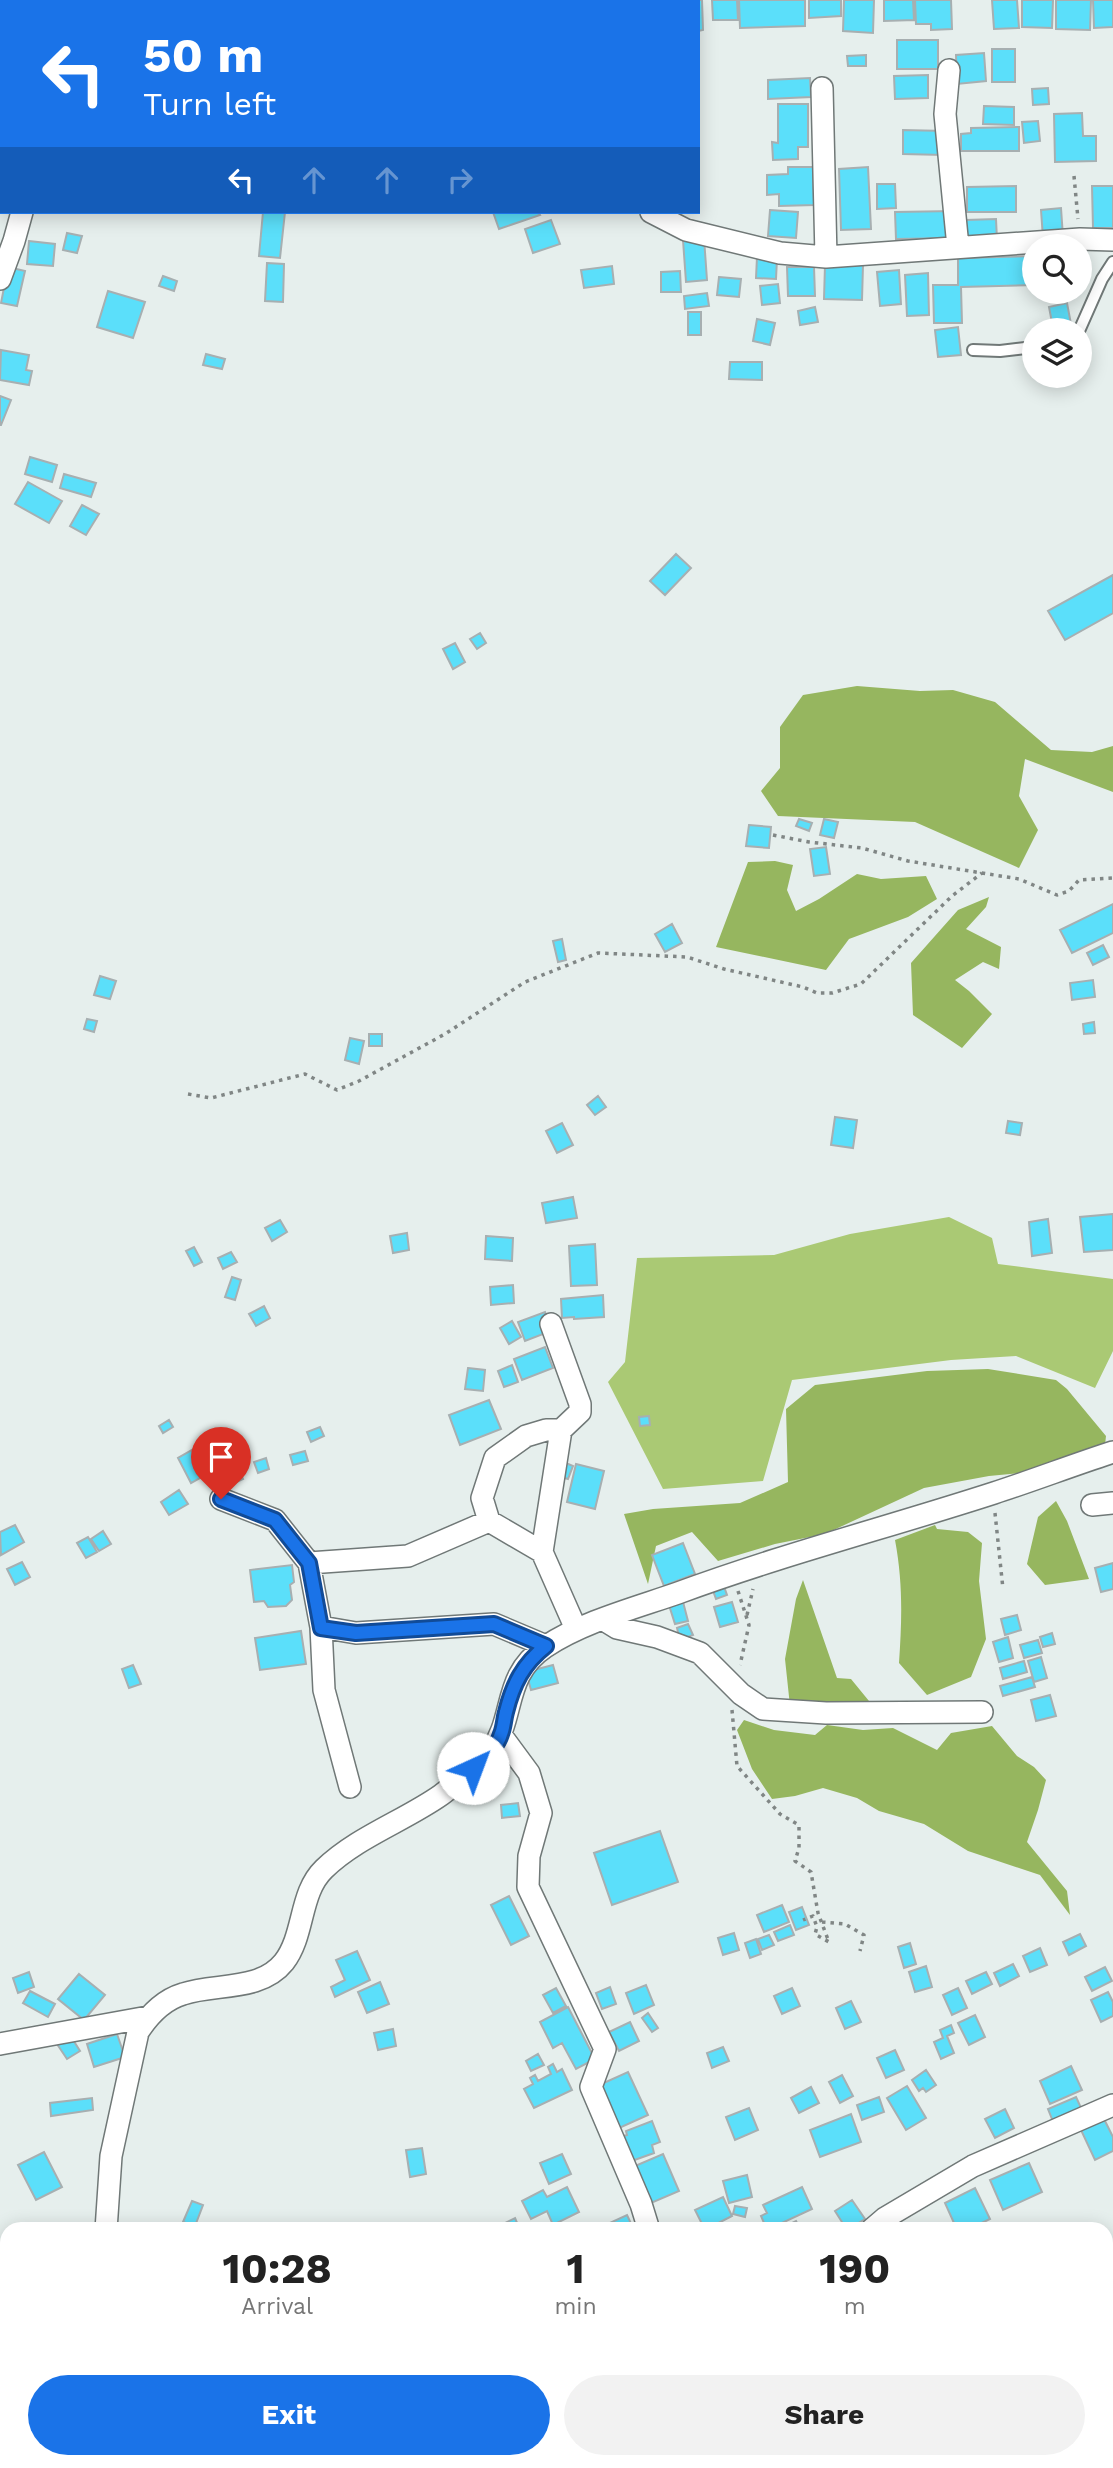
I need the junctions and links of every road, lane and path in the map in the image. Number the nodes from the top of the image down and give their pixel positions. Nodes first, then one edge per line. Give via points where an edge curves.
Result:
1 (949, 70) dead end
2 (822, 88) dead end
3 (1074, 176) dead end
4 (21, 214) edge
5 (655, 214) edge
6 (1080, 234) edge
7 (1092, 239) edge
8 (1113, 240) edge
9 (1022, 243) edge
10 (958, 247) junction
11 (825, 257) junction
12 (1113, 262) edge
13 (0, 279) edge
14 (1085, 318) edge
15 (1022, 349) edge
16 (973, 350) dead end
17 (773, 835) dead end
18 (982, 873) junction
19 (1113, 878) edge
20 (188, 1094) dead end
21 (551, 1324) dead end
22 (561, 1430) junction
23 (1113, 1452) edge
24 (993, 1493) junction
25 (221, 1499) dead end
26 (489, 1521) junction
27 (542, 1552) junction
28 (309, 1563) junction
29 (732, 1573) junction
30 (754, 1584) dead end
31 (1003, 1590) dead end
32 (747, 1616) junction
33 (604, 1620) junction
34 (321, 1628) junction
35 (576, 1629) junction
36 (546, 1646) junction
37 (734, 1686) junction
38 (982, 1712) dead end
39 (501, 1735) junction
40 (351, 1787) dead end
41 (803, 1920) dead end
42 (822, 1922) junction
43 (860, 1951) dead end
44 (148, 2017) junction
45 (0, 2044) edge
46 (1113, 2105) edge
47 (107, 2222) edge
48 (647, 2222) edge
49 (880, 2222) edge

1 - 10 street via 945,114
2 - 11 street
3 - 6 path
4 - 13 street
5 - 11 street via 686,230 780,253
7 - 8 street
9 - 10 street
10 - 11 street
12 - 14 lane
15 - 16 lane
17 - 18 path
18 - 19 path via 1019,878 1056,895 1069,891 1079,880
18 - 20 path via 861,984 832,993 817,993 687,957 598,953 524,982 445,1034 337,1090 305,1074 211,1098
21 - 22 street via 580,1404 580,1412
22 - 26 street via 526,1436 495,1458 482,1498
22 - 27 street
23 - 24 street
24 - 29 street
24 - 31 path
25 - 28 street via 275,1520
26 - 27 street
26 - 28 street via 408,1556
27 - 35 street
28 - 34 street
29 - 32 path
29 - 33 street
30 - 32 path
32 - 37 path via 746,1644
33 - 35 street
33 - 37 street via 700,1653
34 - 36 street via 356,1633 494,1624
34 - 40 street via 324,1690
35 - 36 street
36 - 39 street via 519,1674
37 - 38 street via 763,1709
37 - 42 path via 737,1766 779,1814 799,1825 795,1861 811,1872
39 - 44 street via 488,1754 441,1795 322,1871 283,1963 251,1982 183,1994
39 - 48 street via 529,1773 541,1813 529,1856 528,1887 605,2049 591,2087
41 - 42 path via 813,1916 815,1934 829,1942
42 - 43 path via 845,1924 864,1935
44 - 45 street
44 - 47 street via 138,2032 111,2156
46 - 49 street via 973,2166

